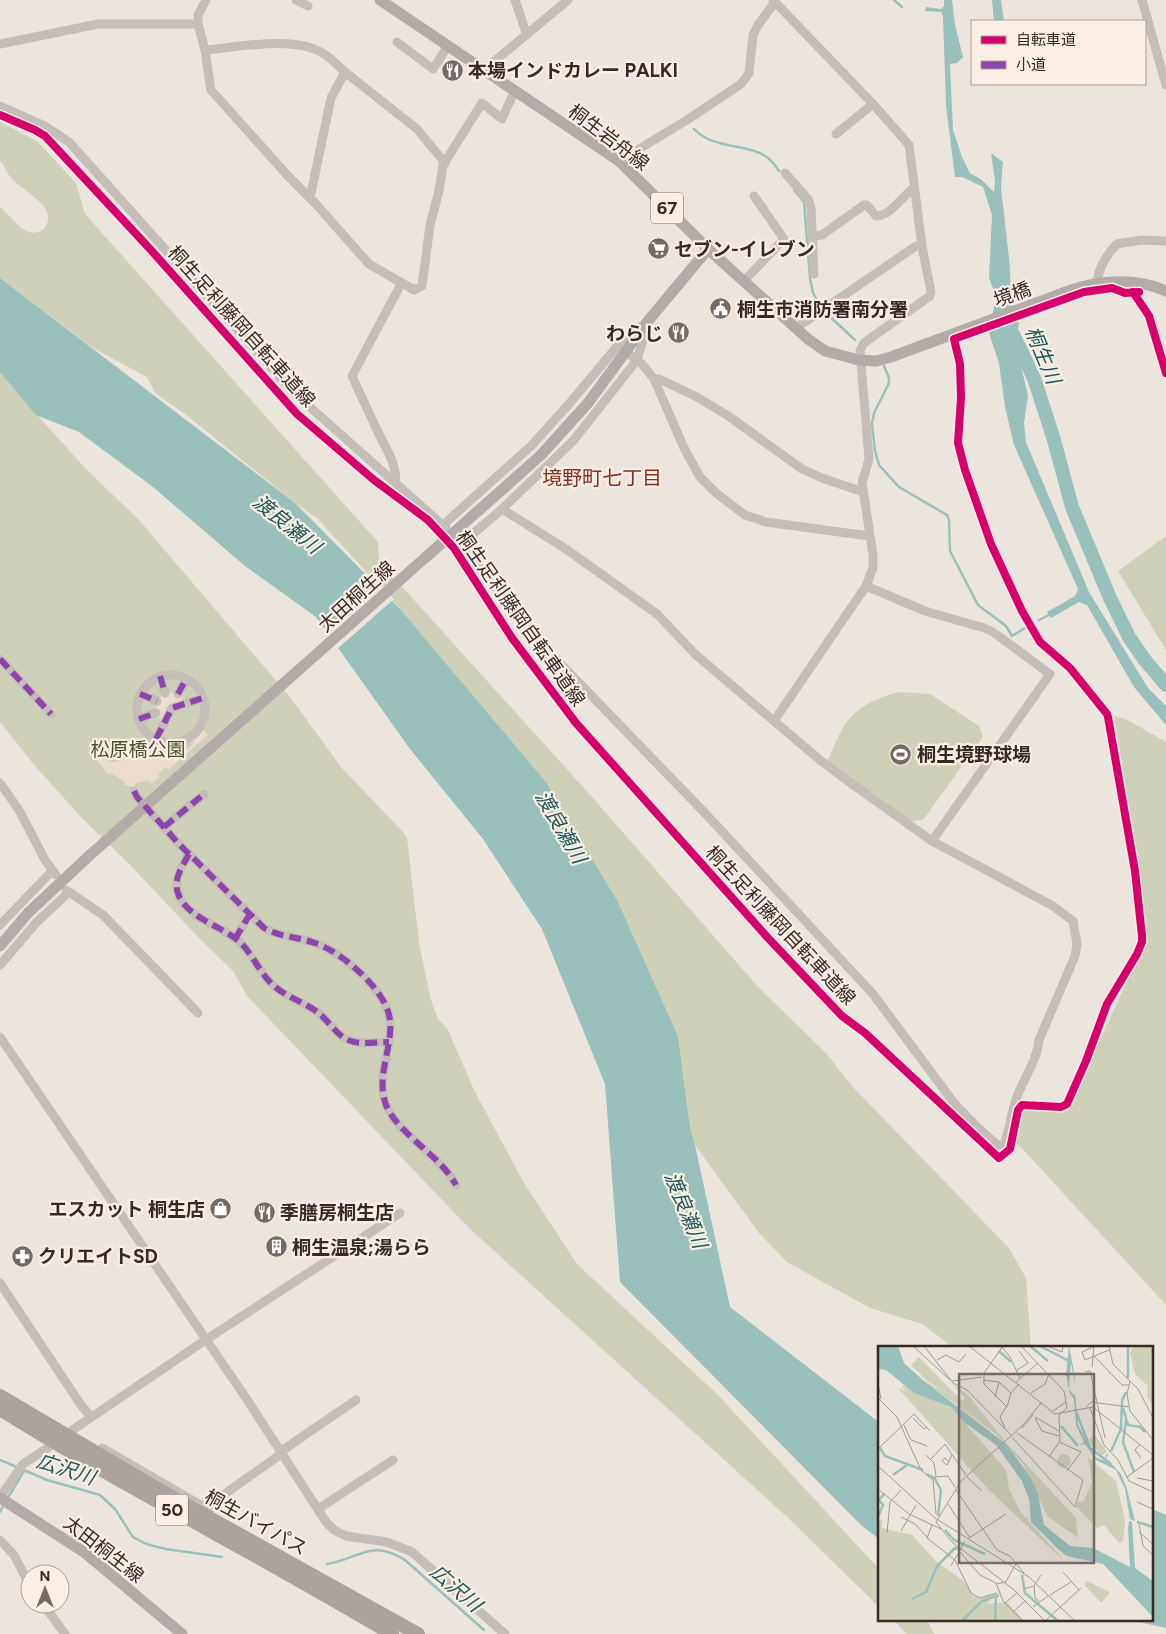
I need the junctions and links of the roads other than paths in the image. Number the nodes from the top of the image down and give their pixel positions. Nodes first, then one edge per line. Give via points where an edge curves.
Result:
1 (206, 0) edge
2 (296, 0) edge
3 (380, 0) edge
4 (515, 0) edge
5 (568, 0) edge
6 (1142, 0) edge
7 (774, 1) edge
8 (308, 6) dead end
9 (198, 24) junction
10 (526, 35) junction
11 (397, 42) dead end
12 (0, 44) edge
13 (448, 46) junction
14 (205, 50) junction
15 (486, 71) junction
16 (345, 72) junction
17 (1166, 85) edge
18 (515, 90) junction
19 (873, 104) junction
20 (0, 106) edge
21 (836, 134) dead end
22 (619, 161) junction
23 (444, 163) junction
24 (785, 173) dead end
25 (914, 188) junction
26 (754, 196) dead end
27 (310, 198) junction
28 (813, 236) junction
29 (1166, 241) edge
30 (922, 246) junction
31 (708, 248) junction
32 (814, 274) dead end
33 (744, 281) junction
34 (1097, 283) junction
35 (1132, 283) junction
36 (401, 284) junction
37 (1166, 291) edge
38 (648, 321) junction
39 (796, 328) junction
40 (961, 331) joint
41 (622, 349) junction
42 (637, 360) junction
43 (859, 360) junction
44 (1166, 373) edge
45 (654, 379) junction
46 (396, 482) junction
47 (863, 492) junction
48 (502, 509) junction
49 (869, 536) junction
50 (866, 586) junction
51 (0, 659) edge
52 (160, 676) junction
53 (186, 679) junction
54 (166, 693) dead end
55 (140, 694) junction
56 (178, 694) dead end
57 (203, 698) junction
58 (157, 701) dead end
59 (156, 713) dead end
60 (51, 714) dead end
61 (138, 719) junction
62 (774, 721) junction
63 (156, 740) junction
64 (0, 783) edge
65 (134, 791) dead end
66 (204, 794) dead end
67 (164, 827) junction
68 (932, 841) junction
69 (189, 854) junction
70 (250, 914) junction
71 (0, 925) edge
72 (235, 939) junction
73 (0, 946) edge
74 (0, 965) edge
75 (198, 1013) dead end
76 (0, 1037) edge
77 (389, 1042) junction
78 (456, 1184) dead end
79 (400, 1213) dead end
80 (0, 1283) edge
81 (207, 1339) junction
82 (0, 1389) edge
83 (0, 1396) edge
84 (356, 1400) dead end
85 (0, 1409) edge
86 (91, 1417) junction
87 (0, 1418) edge
88 (71, 1431) junction
89 (49, 1446) junction
90 (280, 1453) junction
91 (393, 1460) dead end
92 (0, 1498) edge
93 (209, 1510) junction
94 (318, 1510) junction
95 (0, 1540) edge
96 (20, 1567) edge
97 (316, 1577) junction
98 (347, 1607) junction
99 (50, 1614) edge
100 (500, 1632) edge
101 (65, 1634) edge
102 (182, 1634) edge
103 (392, 1634) edge
104 (418, 1634) edge

1 - 9 street via 198,15
2 - 8 street
3 - 13 main road, 桐生岩舟線 / 67
4 - 10 street
5 - 10 street
6 - 17 street
7 - 19 street
7 - 22 street via 753,35 749,72 741,84
9 - 12 street via 98,24
9 - 14 street
10 - 15 street
11 - 13 street via 433,69
13 - 15 main road, 桐生岩舟線 / 67
14 - 16 street via 290,43 325,54
14 - 27 street via 211,90
15 - 18 main road, 桐生岩舟線 / 67
16 - 23 street via 417,129
16 - 27 street via 331,98
18 - 22 main road, 桐生岩舟線 / 67
18 - 23 street via 502,119 482,103
19 - 21 street
19 - 25 street via 909,145
20 - 46 street via 45,126 69,142 294,392
22 - 31 main road, 桐生岩舟線 / 67
23 - 36 street via 430,225 422,286 414,290
24 - 28 street via 808,199
25 - 28 street via 882,215 876,216 864,205 822,235
25 - 30 street
26 - 33 street via 784,239
27 - 36 street via 369,264
28 - 32 street
29 - 34 street via 1141,240 1118,244 1098,273
30 - 39 street via 916,246
30 - 43 street via 932,292 930,296 864,343
31 - 33 main road, 桐生岩舟線 / 67
31 - 38 main road, 太田桐生線
33 - 39 main road, 桐生岩舟線 / 67
34 - 35 main road, 67
34 - 40 main road, 境橋 / 67
35 - 37 main road, 67 via 1148,284
35 - 44 street via 1133,292 1152,323
36 - 46 street via 352,376 392,459
38 - 41 main road, 太田桐生線
38 - 42 street
39 - 43 main road, 桐生岩舟線 / 67 via 825,351
40 - 43 main road, 桐生岩舟線 / 67 via 891,357
41 - 42 street
41 - 46 street via 531,446 445,526
41 - 73 main road, 太田桐生線, bridge via 588,403 541,455 90,855 28,913
42 - 45 street
42 - 48 street via 573,441
43 - 47 street via 869,459 862,483
45 - 47 street via 727,415 802,469
45 - 49 street via 700,477 723,499 745,515 766,522
47 - 49 street
48 - 62 street via 657,614 696,655
48 - 68 street via 459,544 553,656 873,994 954,1103 1002,1149 1015,1103 1038,1051 1038,1040 1075,956 1076,932 1073,921 1053,906
49 - 50 street via 873,568
50 - 62 street
50 - 68 street via 925,611 984,628 1050,674
51 - 60 street
52 - 53 street
52 - 54 street
52 - 55 street
53 - 56 street
53 - 57 street
55 - 58 street
55 - 61 street
57 - 63 street via 172,708
57 - 63 street via 204,718 194,734 175,743
59 - 61 street
61 - 63 street
62 - 68 street via 820,760
64 - 71 street via 54,873
65 - 67 street
66 - 67 street
67 - 69 street
69 - 70 street
69 - 72 street via 178,875 176,887 180,898 190,910
70 - 72 street
70 - 77 street via 264,928 324,947 358,971 385,1003 390,1016
72 - 77 street via 269,982 320,1014 341,1036 356,1043
74 - 75 street via 68,891 103,916
76 - 81 street
77 - 78 street via 382,1087 387,1107
79 - 81 street
80 - 86 street
81 - 86 street
81 - 90 street
82 - 88 street
83 - 97 highway, 桐生バイパス / 50
84 - 90 street
85 - 98 highway, 桐生バイパス / 50 via 141,1493
86 - 88 street
87 - 89 highway, 50
88 - 93 street
89 - 92 street via 20,1468
89 - 98 highway, 50 via 228,1551
90 - 93 street via 226,1493
90 - 94 street
91 - 94 street
92 - 102 main road, 太田桐生線 via 84,1552
93 - 97 highway, 50 via 281,1551
94 - 100 street via 334,1530 346,1536 396,1544 412,1552
95 - 96 street
97 - 104 highway, 桐生バイパス / 50
98 - 103 highway, 桐生バイパス / 50
99 - 101 street

